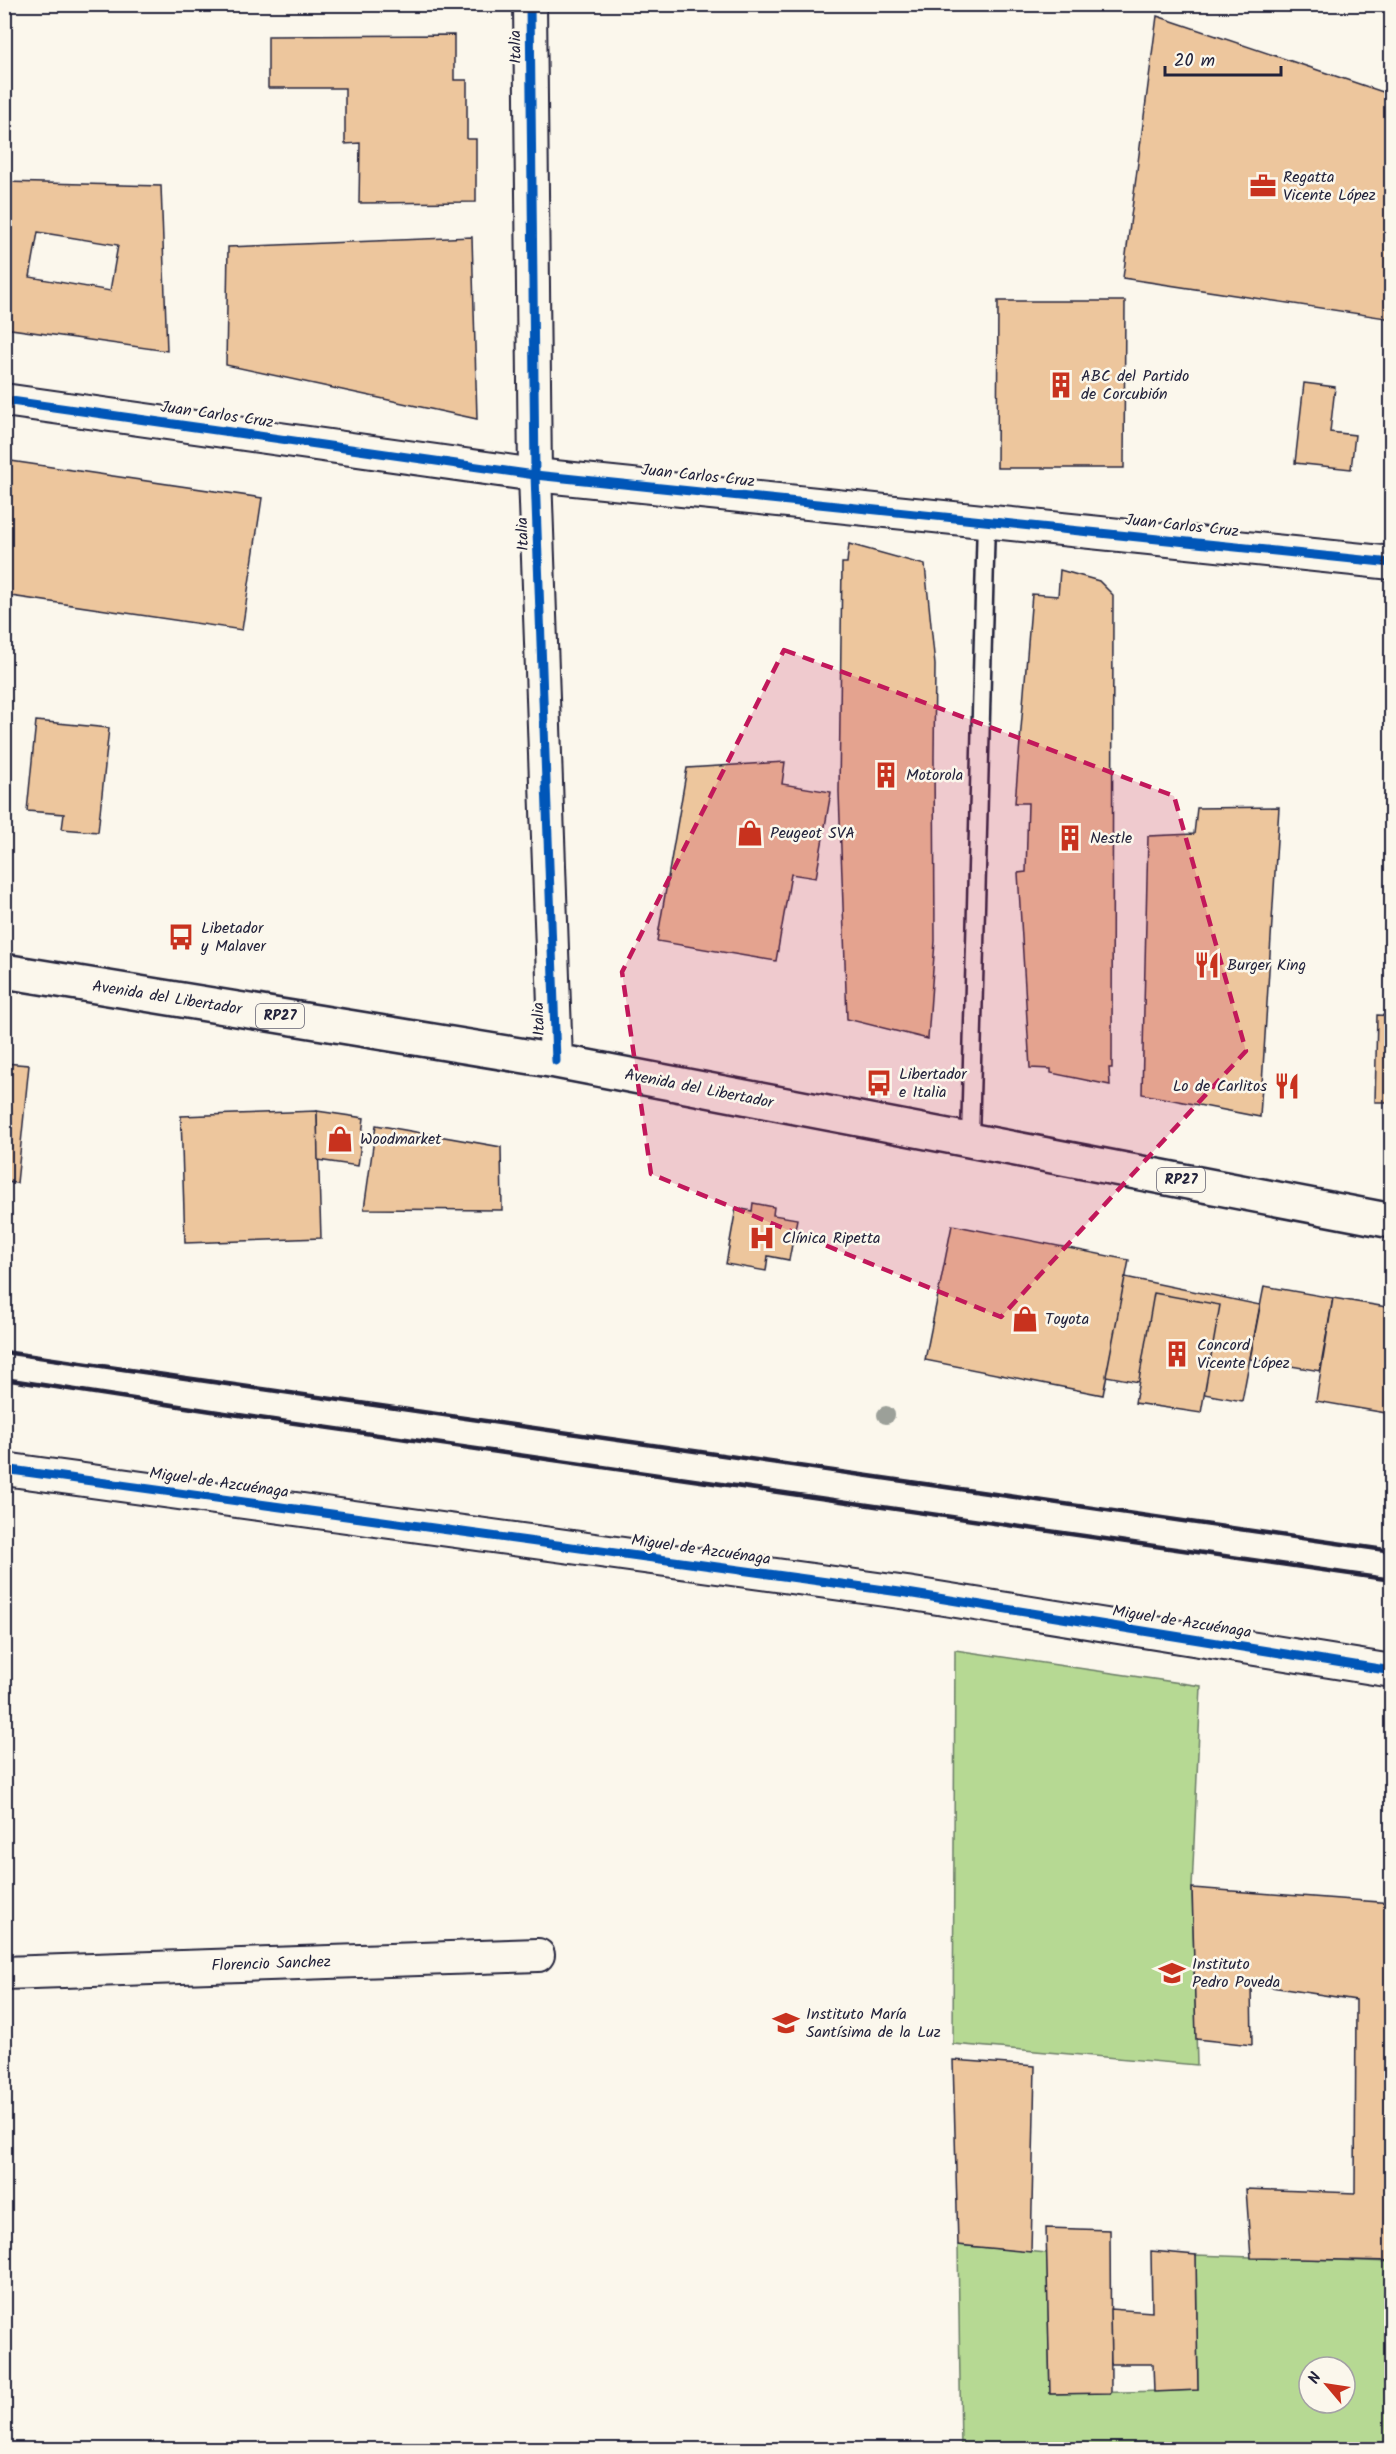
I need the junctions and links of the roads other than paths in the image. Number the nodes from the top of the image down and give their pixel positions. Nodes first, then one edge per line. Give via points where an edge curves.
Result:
1 (530, 4) edge
2 (4, 400) edge
3 (536, 475) junction
4 (986, 520) junction
5 (1392, 563) edge
6 (4, 971) edge
7 (556, 1061) junction
8 (970, 1139) junction
9 (1392, 1221) edge
10 (4, 1469) edge
11 (1392, 1671) edge
12 (538, 1955) dead end
13 (4, 1974) edge

1 - 3 street, Italia
2 - 3 street, Juan Carlos Cruz
3 - 4 street, Juan Carlos Cruz
3 - 7 street, Italia
4 - 5 street, Juan Carlos Cruz
4 - 8 lane
6 - 7 main road, Avenida del Libertador / RP27
7 - 8 main road, Avenida del Libertador / RP27
8 - 9 main road, Avenida del Libertador / RP27
10 - 11 street, Miguel de Azcuénaga via 907,1593
12 - 13 street, Florencio Sanchez

